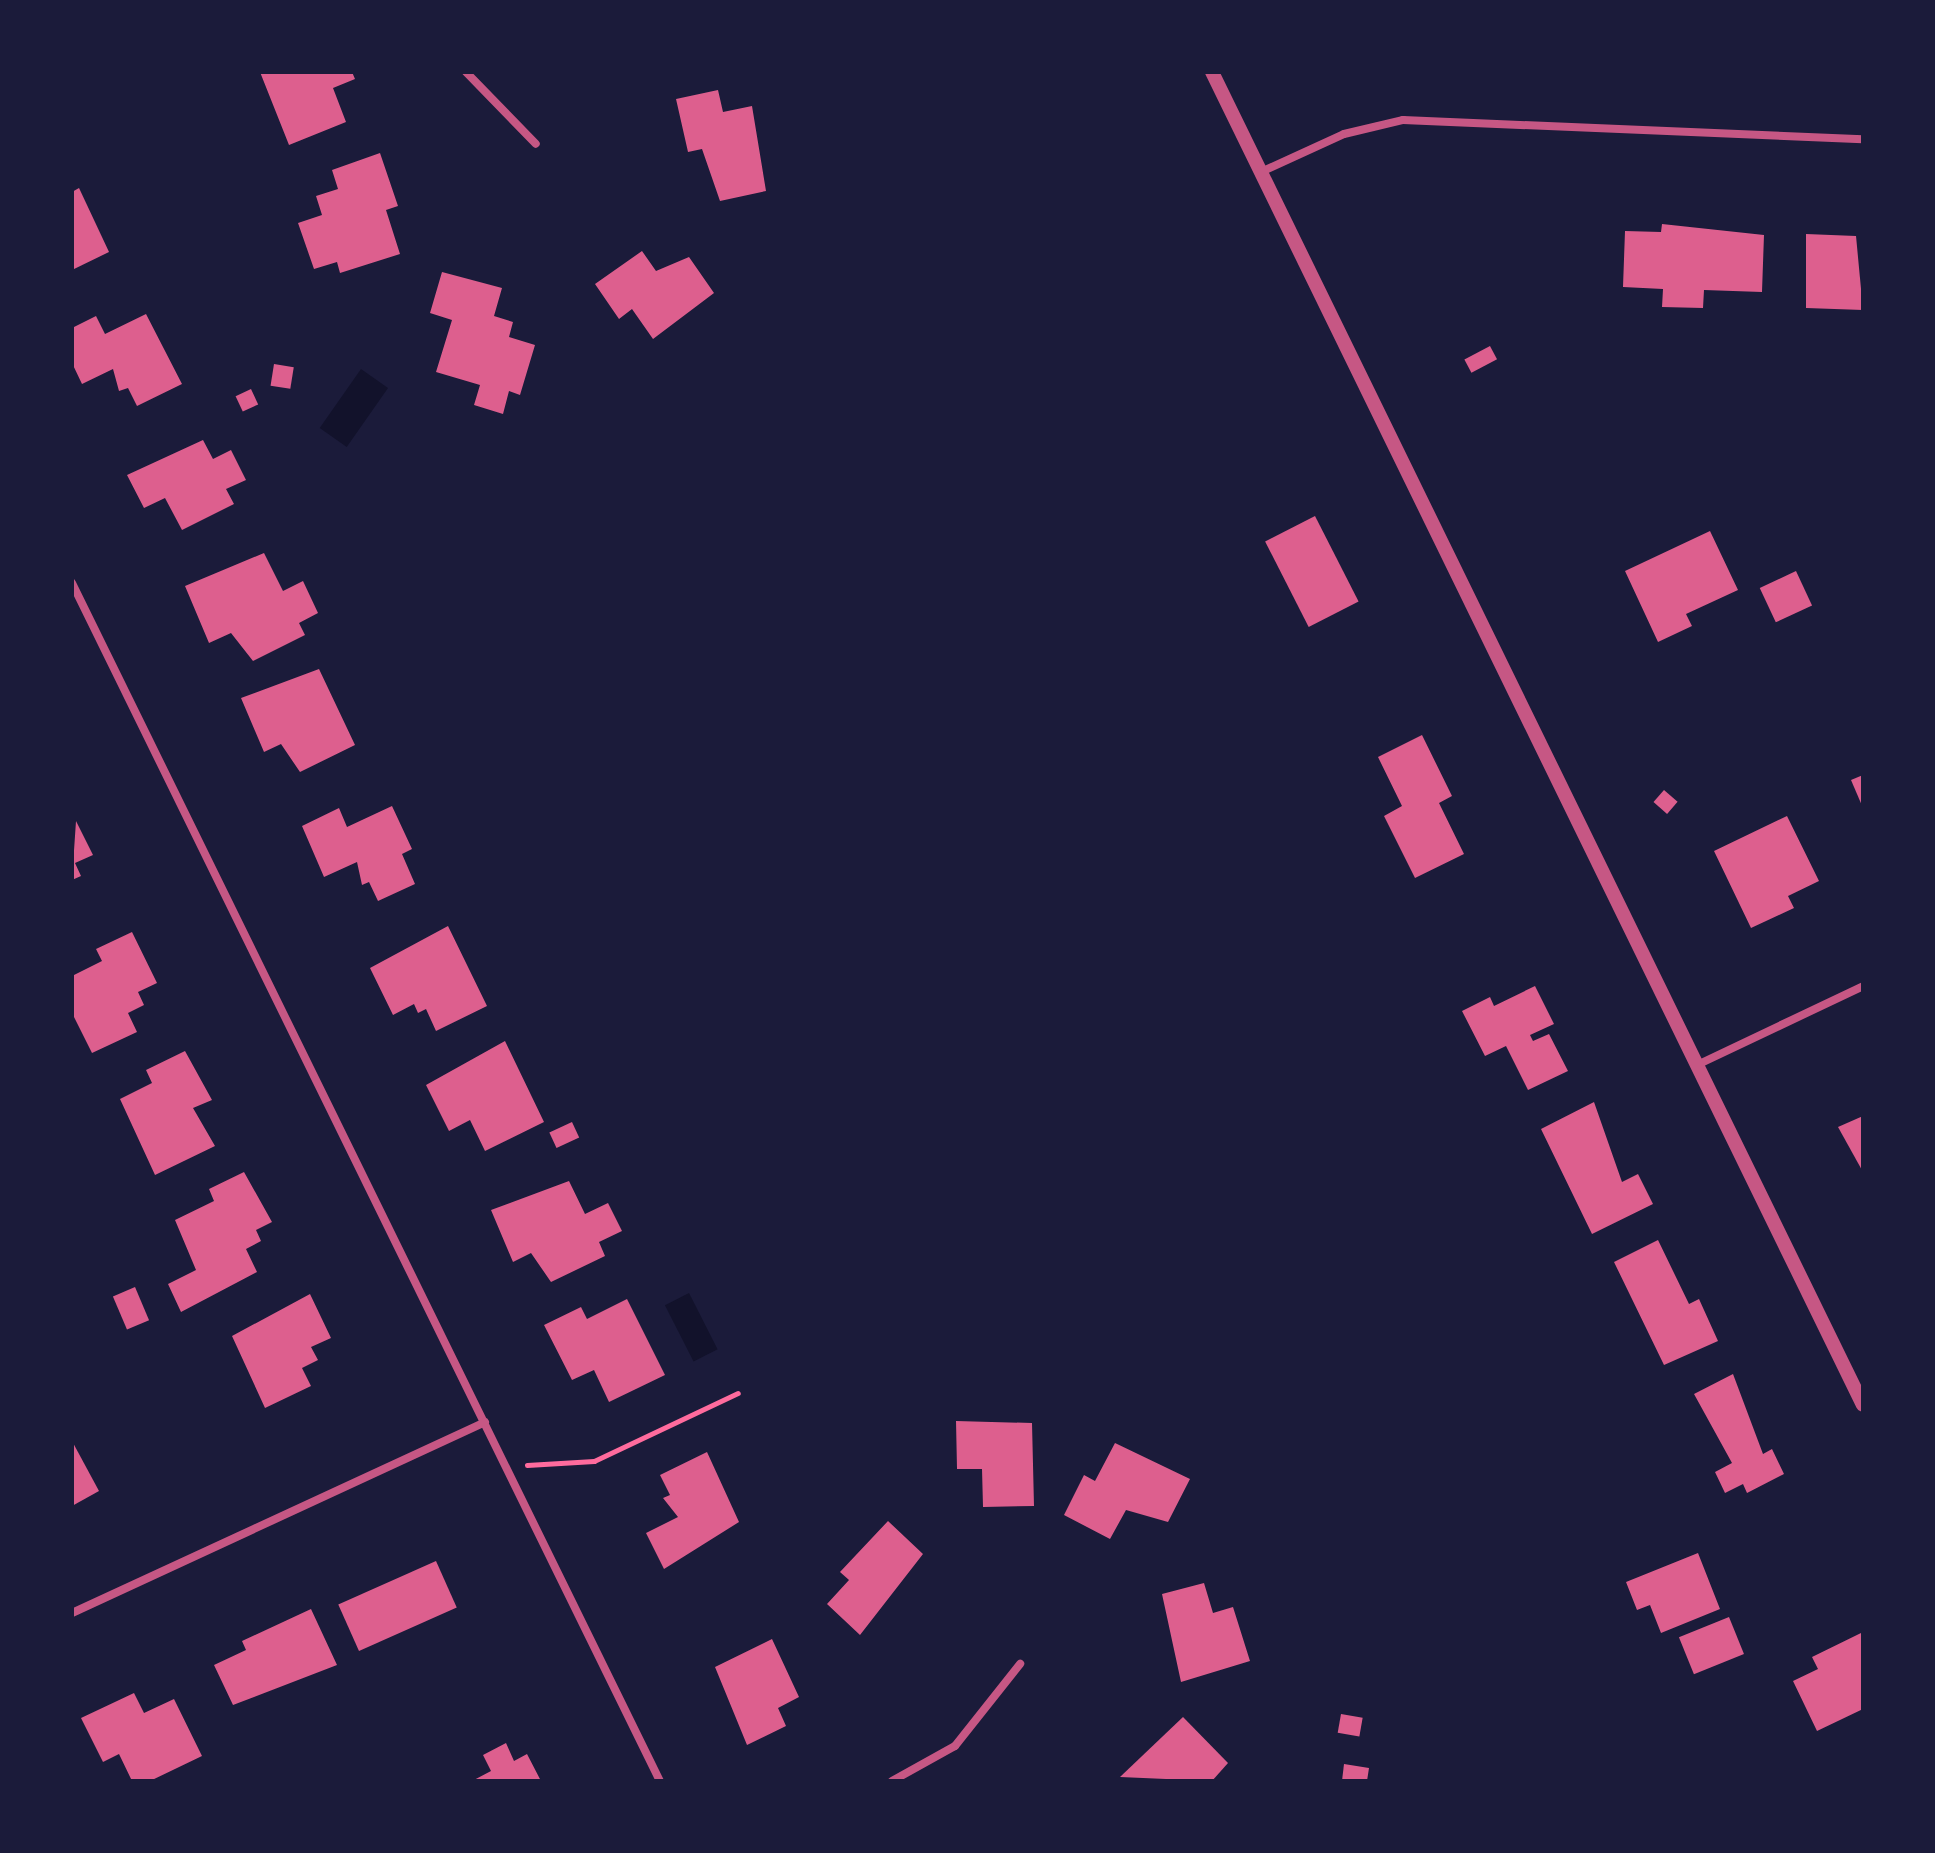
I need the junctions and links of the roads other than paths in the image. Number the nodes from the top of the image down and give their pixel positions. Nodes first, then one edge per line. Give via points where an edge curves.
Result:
1 (466, 72) edge
2 (1212, 72) edge
3 (1863, 138) edge
4 (536, 144) dead end
5 (1261, 172) junction
6 (72, 583) edge
7 (1863, 986) edge
8 (1697, 1065) junction
9 (1863, 1405) edge
10 (485, 1422) junction
11 (72, 1613) edge
12 (1020, 1664) dead end
13 (660, 1781) edge
14 (892, 1781) edge

1 - 4 street
2 - 5 street
3 - 5 street via 1403,120 1353,131
5 - 8 street
6 - 10 street
7 - 8 street
8 - 9 street
10 - 11 street
10 - 13 street
12 - 14 street via 955,1746

